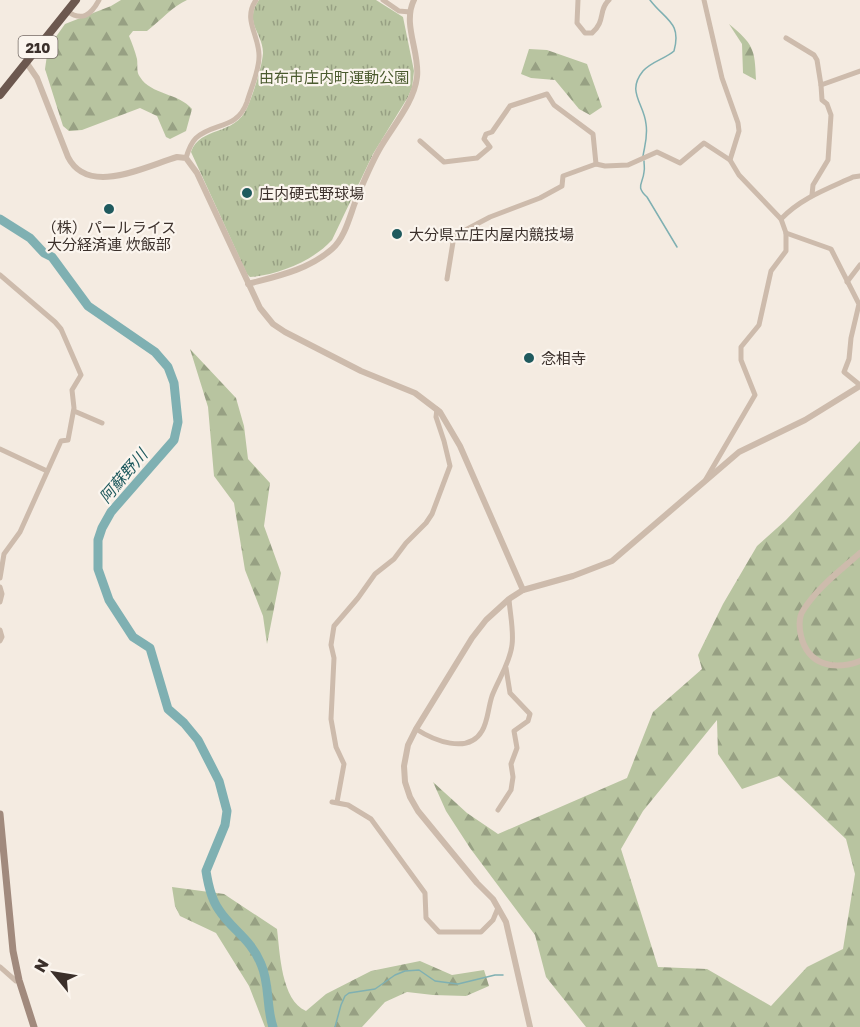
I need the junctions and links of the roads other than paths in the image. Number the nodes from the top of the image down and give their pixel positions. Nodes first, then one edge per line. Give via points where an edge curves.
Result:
1 (99, 0) edge
2 (256, 0) edge
3 (383, 0) edge
4 (414, 0) edge
5 (579, 0) edge
6 (609, 0) edge
7 (704, 0) edge
8 (74, 1) edge
9 (67, 11) junction
10 (410, 12) junction
11 (786, 38) dead end
12 (26, 62) junction
13 (860, 71) edge
14 (4, 84) edge
15 (821, 85) junction
16 (0, 95) edge
17 (420, 141) dead end
18 (186, 158) junction
19 (730, 160) junction
20 (597, 164) junction
21 (860, 176) edge
22 (812, 195) junction
23 (781, 219) junction
24 (786, 233) junction
25 (860, 265) edge
26 (0, 275) edge
27 (447, 279) dead end
28 (847, 282) junction
29 (248, 284) junction
30 (860, 386) edge
31 (437, 410) junction
32 (74, 411) junction
33 (102, 423) dead end
34 (0, 449) edge
35 (47, 471) junction
36 (706, 479) junction
37 (860, 553) edge
38 (1, 564) edge
39 (0, 578) edge
40 (0, 586) edge
41 (523, 590) junction
42 (509, 599) junction
43 (0, 602) edge
44 (0, 630) edge
45 (0, 641) edge
46 (860, 662) edge
47 (506, 667) junction
48 (416, 729) junction
49 (498, 810) dead end
50 (0, 814) edge
51 (1, 832) edge
52 (498, 908) junction
53 (0, 967) edge
54 (19, 980) junction
55 (34, 1027) edge
56 (530, 1027) edge

1 - 9 street via 87,16 76,17
2 - 18 street via 250,19 259,59 244,108 228,124 198,136
3 - 10 street
4 - 10 street
5 - 6 street via 577,23 585,33 600,26 604,5
7 - 19 street via 738,123
8 - 9 highway, 210
9 - 12 highway, 210
10 - 29 street via 417,66 415,88 373,161 339,240 329,251 300,268
11 - 15 street via 814,55
12 - 14 highway, 210
12 - 18 street via 37,78 68,157 77,170 104,178 176,157
13 - 15 street
14 - 16 highway, 210
15 - 22 street via 822,100 831,115 828,160 813,185
17 - 20 street via 444,162 477,158 490,147 484,139 486,134 492,132 510,106 547,94 554,105 593,134
18 - 29 street via 197,173
19 - 20 street via 704,143 680,163 657,153 628,165
19 - 23 street via 739,175
20 - 27 street via 563,176 562,186 540,198 454,236
21 - 22 street
22 - 23 street
23 - 24 street
24 - 28 street via 831,249
24 - 36 street via 786,251 771,271 759,325 741,347 741,360 755,394
25 - 28 street
26 - 32 street via 61,329 81,375 72,390
28 - 30 street via 859,304 844,372
29 - 31 street via 260,308 279,328 361,371 415,393
30 - 36 street via 805,420 739,452
31 - 41 street via 460,446
31 - 52 street via 450,466 432,514 394,559 375,574 334,626 332,718 336,747 344,764 334,802 371,819 420,886 426,918 439,932 481,933
32 - 33 street
32 - 35 street via 68,440 61,441
34 - 35 street
35 - 38 street
36 - 41 street via 612,561
37 - 46 street via 820,589 802,611 799,626 804,649 818,662 829,666
38 - 39 street
40 - 43 street
41 - 42 street
42 - 47 street via 512,645
42 - 48 street via 472,638
44 - 45 street
47 - 48 street via 491,698 481,734 471,742 450,744
47 - 49 street via 510,693 530,714 528,721 514,731 518,748 511,764 512,790
48 - 52 street via 404,766 410,797
50 - 51 main road
51 - 54 main road
52 - 56 street via 515,953
53 - 54 street
54 - 55 main road

